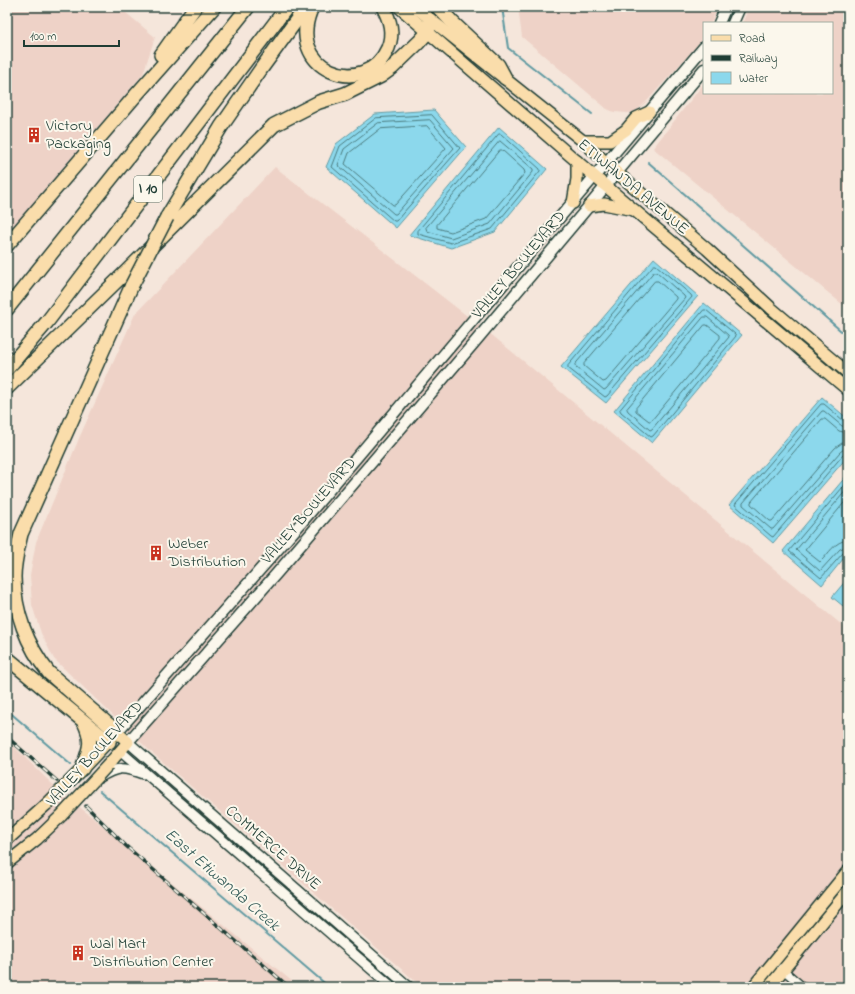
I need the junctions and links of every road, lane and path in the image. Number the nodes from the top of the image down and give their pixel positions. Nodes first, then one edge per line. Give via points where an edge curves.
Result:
1 (196, 7) edge
2 (214, 7) edge
3 (248, 7) edge
4 (287, 7) edge
5 (306, 7) edge
6 (312, 7) edge
7 (383, 7) edge
8 (399, 7) edge
9 (415, 7) edge
10 (438, 7) edge
11 (726, 7) edge
12 (740, 7) edge
13 (719, 22) edge
14 (733, 22) edge
15 (429, 26) junction
16 (703, 48) edge
17 (696, 57) junction
18 (703, 70) edge
19 (505, 78) junction
20 (136, 95) junction
21 (675, 105) junction
22 (649, 112) junction
23 (583, 141) junction
24 (577, 161) junction
25 (607, 163) junction
26 (616, 172) junction
27 (595, 177) junction
28 (606, 185) junction
29 (573, 203) junction
30 (589, 206) junction
31 (635, 210) junction
32 (35, 212) junction
33 (7, 245) edge
34 (7, 254) edge
35 (7, 309) edge
36 (7, 369) edge
37 (848, 373) edge
38 (7, 388) edge
39 (848, 390) edge
40 (7, 658) edge
41 (84, 722) junction
42 (113, 737) junction
43 (128, 742) junction
44 (120, 751) junction
45 (93, 752) junction
46 (111, 767) junction
47 (82, 769) joint
48 (148, 776) junction
49 (7, 840) edge
50 (7, 863) edge
51 (250, 865) junction
52 (848, 871) edge
53 (848, 891) edge
54 (306, 898) junction
55 (773, 961) junction
56 (783, 970) junction
57 (392, 987) edge
58 (409, 987) edge
59 (753, 987) edge
60 (769, 987) edge
61 (803, 987) edge

1 - 20 highway via 143,81
2 - 20 highway
3 - 35 highway, I 10
4 - 36 highway, I 10 via 47,322
5 - 42 highway, bridge via 228,115 167,217 132,285 21,534 14,576 19,616 30,644 49,673
6 - 7 highway via 305,26 308,48 315,60 331,71 355,74 378,62 386,51 391,39 391,30
8 - 15 main road, ETIWANDA AVENUE
9 - 15 main road, ETIWANDA AVENUE
10 - 19 highway via 498,65
11 - 13 main road
12 - 14 main road
15 - 19 main road, ETIWANDA AVENUE
15 - 24 main road, ETIWANDA AVENUE
15 - 38 highway via 415,46 381,76 345,94 319,102 274,125
16 - 17 main road, VALLEY BOULEVARD
17 - 21 main road via 700,64 676,95
17 - 22 main road, VALLEY BOULEVARD
18 - 21 main road, VALLEY BOULEVARD
19 - 23 main road, ETIWANDA AVENUE
20 - 32 highway
21 - 26 main road, VALLEY BOULEVARD
22 - 23 main road via 636,118 626,130 610,141
22 - 25 main road, VALLEY BOULEVARD
23 - 25 main road, ETIWANDA AVENUE
24 - 27 main road, ETIWANDA AVENUE
24 - 29 main road
25 - 26 main road, ETIWANDA AVENUE
25 - 27 main road, VALLEY BOULEVARD
26 - 28 main road, VALLEY BOULEVARD
26 - 37 main road, ETIWANDA AVENUE
27 - 28 main road, ETIWANDA AVENUE
27 - 29 main road, VALLEY BOULEVARD
28 - 30 main road, VALLEY BOULEVARD
28 - 31 main road, ETIWANDA AVENUE
29 - 42 main road, VALLEY BOULEVARD via 302,522
30 - 31 main road via 604,204
30 - 43 main road, VALLEY BOULEVARD via 321,522
31 - 39 main road, ETIWANDA AVENUE
32 - 33 highway
32 - 34 highway
40 - 41 highway
41 - 42 highway
41 - 45 highway
42 - 43 main road, COMMERCE DRIVE
42 - 44 main road, COMMERCE DRIVE
42 - 45 main road, VALLEY BOULEVARD
43 - 44 main road, VALLEY BOULEVARD
43 - 54 street, COMMERCE DRIVE
44 - 46 main road, VALLEY BOULEVARD
44 - 48 street, COMMERCE DRIVE
45 - 47 highway
46 - 48 street via 128,769
46 - 50 main road, VALLEY BOULEVARD, bridge via 37,839
47 - 49 main road, VALLEY BOULEVARD, bridge
48 - 51 street, COMMERCE DRIVE
51 - 54 street via 266,870 300,899
51 - 57 street, COMMERCE DRIVE
52 - 55 main road
53 - 56 main road
54 - 58 street, COMMERCE DRIVE
55 - 56 street
55 - 59 main road
56 - 60 main road
56 - 61 street

